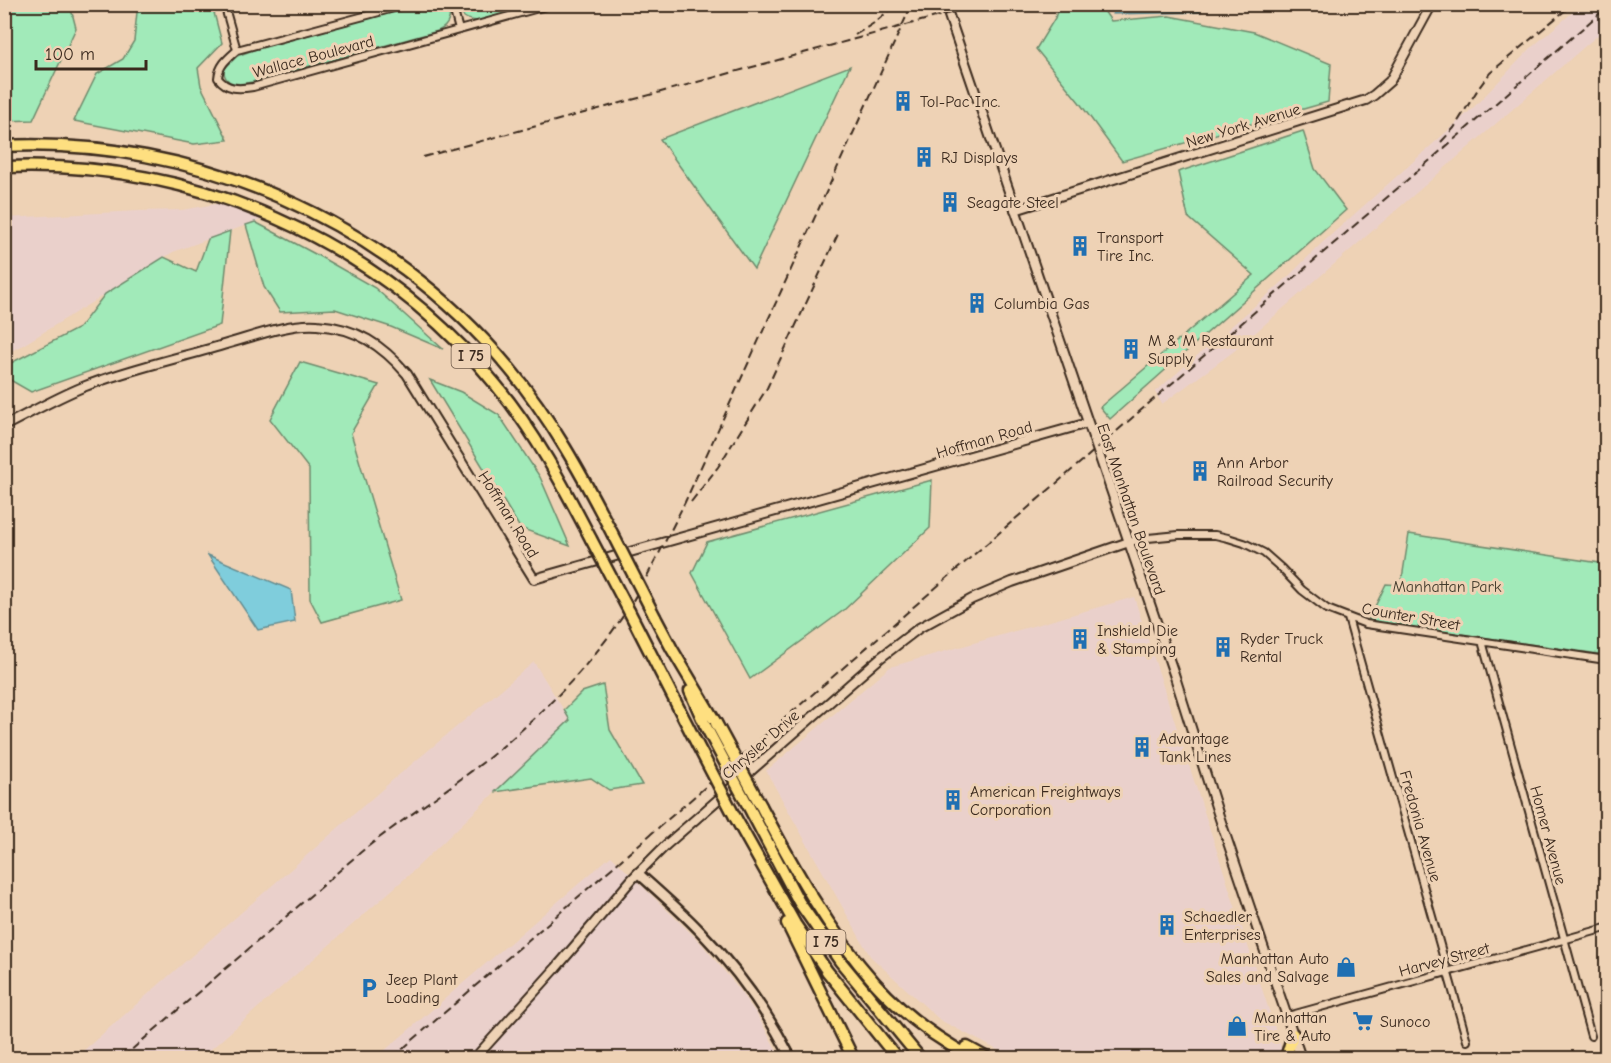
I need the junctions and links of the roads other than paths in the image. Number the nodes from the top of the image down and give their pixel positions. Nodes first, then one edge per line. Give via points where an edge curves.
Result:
1 (224, 4) edge
2 (409, 4) edge
3 (452, 4) edge
4 (553, 4) edge
5 (945, 4) edge
6 (1432, 4) edge
7 (459, 30) junction
8 (237, 51) junction
9 (4, 146) edge
10 (4, 167) edge
11 (1015, 210) junction
12 (1088, 423) junction
13 (4, 426) edge
14 (1129, 542) junction
15 (1348, 618) junction
16 (1482, 641) junction
17 (1606, 660) edge
18 (757, 809) junction
19 (638, 873) junction
20 (774, 889) junction
21 (1606, 928) edge
22 (1564, 939) junction
23 (1447, 972) junction
24 (888, 996) junction
25 (1288, 1016) junction
26 (1293, 1034) junction
27 (1591, 1036) dead end
28 (1467, 1041) dead end
29 (475, 1059) edge
30 (791, 1059) edge
31 (853, 1059) edge
32 (897, 1059) edge
33 (920, 1059) edge
34 (974, 1059) edge
35 (987, 1059) edge
36 (1286, 1059) edge
37 (1301, 1059) edge

1 - 8 street
2 - 8 street, Wallace Boulevard
3 - 7 street
4 - 7 street, Wallace Boulevard
5 - 11 street, East Manhattan Boulevard
6 - 11 street, New York Avenue via 1390,81 1366,100
7 - 8 street, Wallace Boulevard via 244,88 229,87 218,78 222,65
9 - 18 highway, I 75, bridge via 117,151 231,178 277,195 360,238 439,297 517,377 548,420
10 - 20 highway, I 75, bridge via 108,171 193,188 249,206 345,254 432,318 496,385 536,439
11 - 12 street, East Manhattan Boulevard
12 - 13 street, Hoffman Road via 534,579 407,374 378,346 348,331 306,325 265,333 100,381
12 - 14 street, East Manhattan Boulevard
14 - 15 street, Counter Street via 1202,534 1244,543 1264,554 1314,600
14 - 19 street, Chrysler Drive via 1012,582 919,628 880,657
14 - 25 street, East Manhattan Boulevard
15 - 16 street, Counter Street
15 - 23 street, Fredonia Avenue
16 - 17 street, Counter Street
16 - 22 street, Homer Avenue
18 - 24 highway via 828,923
18 - 33 highway, I 75 via 799,902 845,967
19 - 29 street, Chrysler Drive
19 - 30 main road via 724,956 754,996
20 - 31 highway
20 - 32 highway, I 75 via 822,963
21 - 22 street, Harvey Street
22 - 23 street, Harvey Street
22 - 27 street, Homer Avenue
23 - 25 street, Harvey Street
23 - 28 street, Fredonia Avenue
24 - 34 highway via 929,1031
24 - 35 highway
25 - 26 street, East Manhattan Boulevard
26 - 36 highway
26 - 37 street, East Manhattan Boulevard

